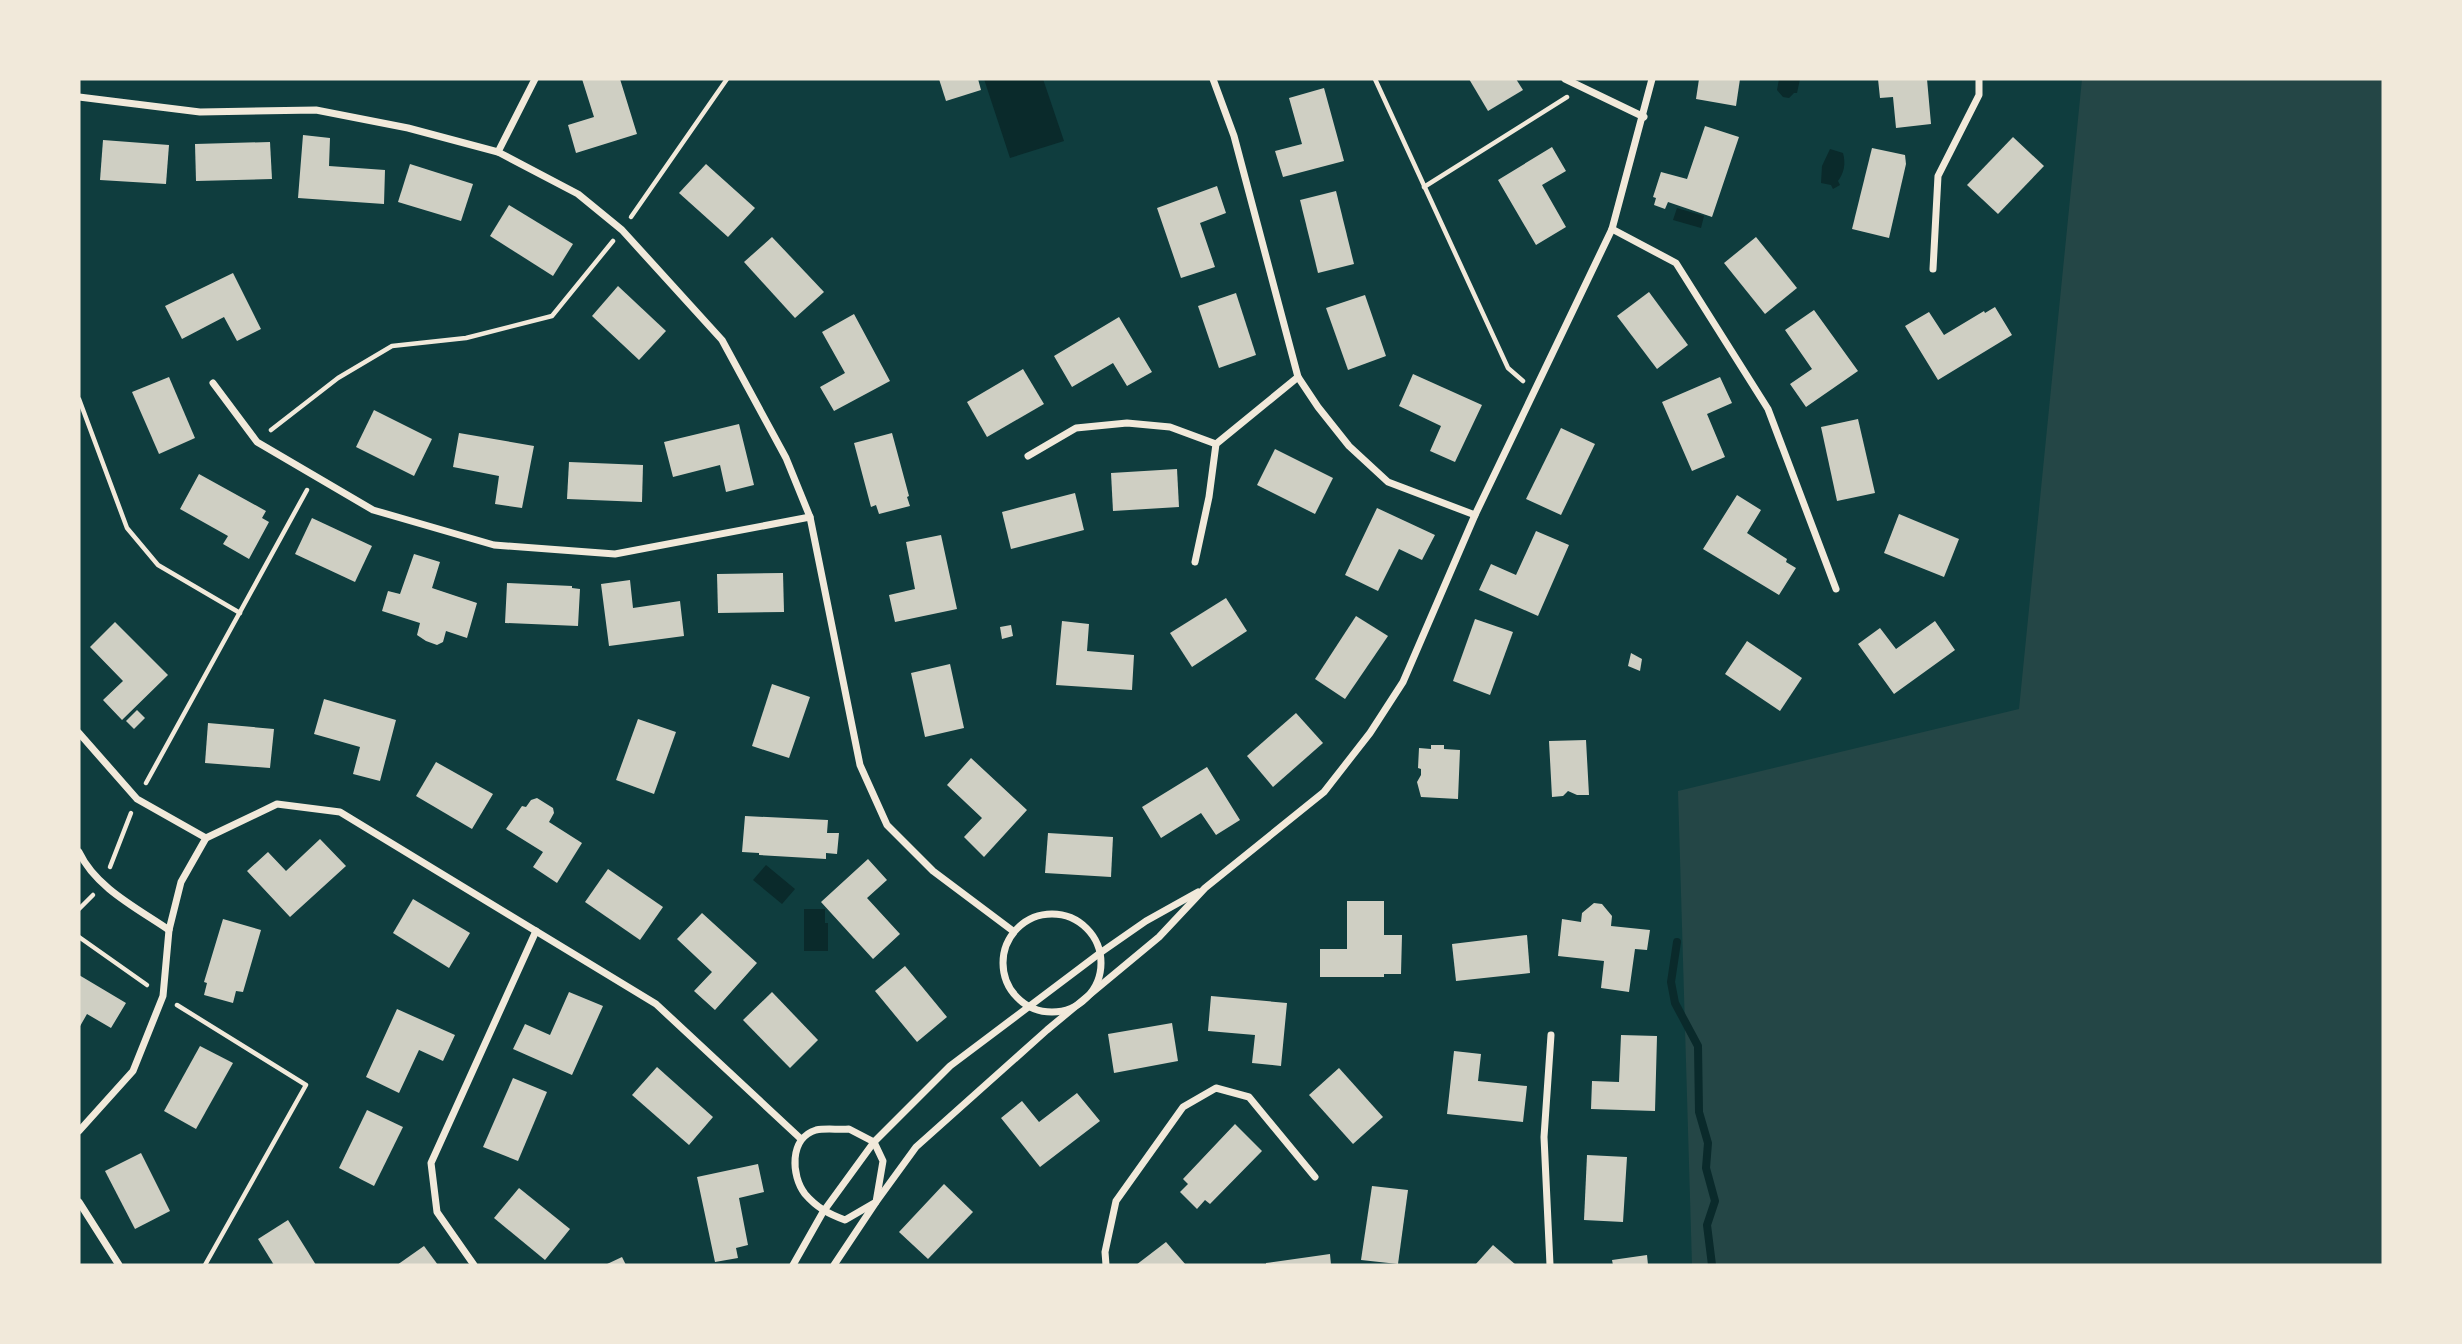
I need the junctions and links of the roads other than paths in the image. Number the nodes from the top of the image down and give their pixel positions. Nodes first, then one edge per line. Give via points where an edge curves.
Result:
1 (535, 79) edge
2 (1213, 79) edge
3 (1565, 79) edge
4 (1652, 79) edge
5 (1979, 79) edge
6 (79, 97) edge
7 (1644, 117) junction
8 (498, 152) junction
9 (1612, 229) junction
10 (1933, 270) dead end
11 (1298, 377) junction
12 (213, 383) dead end
13 (1216, 444) junction
14 (1028, 456) dead end
15 (1475, 515) junction
16 (810, 517) junction
17 (1195, 562) dead end
18 (1836, 589) dead end
19 (79, 733) edge
20 (206, 838) junction
21 (79, 852) edge
22 (1205, 888) junction
23 (169, 930) junction
24 (536, 931) junction
25 (1013, 931) junction
26 (1100, 953) junction
27 (1083, 1002) junction
28 (1027, 1006) junction
29 (1551, 1035) dead end
30 (79, 1131) edge
31 (801, 1139) junction
32 (874, 1142) junction
33 (1315, 1177) dead end
34 (79, 1202) edge
35 (876, 1202) junction
36 (823, 1212) junction
37 (120, 1265) edge
38 (474, 1265) edge
39 (793, 1265) edge
40 (834, 1265) edge
41 (1105, 1265) edge
42 (1550, 1265) edge

1 - 8 street
2 - 11 street via 1234,136
3 - 7 street
4 - 7 street
5 - 10 street via 1979,95 1938,176
6 - 8 street via 200,112 316,110
7 - 9 street
8 - 16 street via 578,194 622,230 722,340 786,458
9 - 15 street
9 - 18 street via 1676,263 1768,409
11 - 13 street
11 - 15 street via 1349,446 1388,482
12 - 16 street via 257,442 373,510 494,545 615,554
13 - 14 street via 1170,427 1127,423 1076,428
13 - 17 street
15 - 22 street via 1403,682 1370,733 1324,792
16 - 25 street via 860,765 887,825 933,871
19 - 20 street via 137,799
20 - 23 street via 181,882
20 - 24 street via 277,804 340,811
21 - 23 street via 86,868 103,884
22 - 26 street
22 - 27 street via 1159,937
23 - 30 street via 163,996 133,1071
24 - 31 street via 656,1004
24 - 38 street via 430,1163 437,1212
25 - 26 street via 1032,917 1067,916 1086,927
25 - 28 street via 1002,959 1003,974 1014,995
26 - 27 street via 1099,979
26 - 28 street
27 - 28 street via 1049,1013
27 - 35 street via 916,1147
28 - 32 street via 950,1066
29 - 42 street via 1544,1138
31 - 32 street via 816,1130 849,1129
31 - 36 street via 793,1160 803,1192
32 - 35 street via 883,1161
32 - 36 street
33 - 41 street via 1249,1097 1216,1088 1183,1107 1116,1201
34 - 37 street
35 - 36 street via 845,1220
35 - 40 street
36 - 39 street

